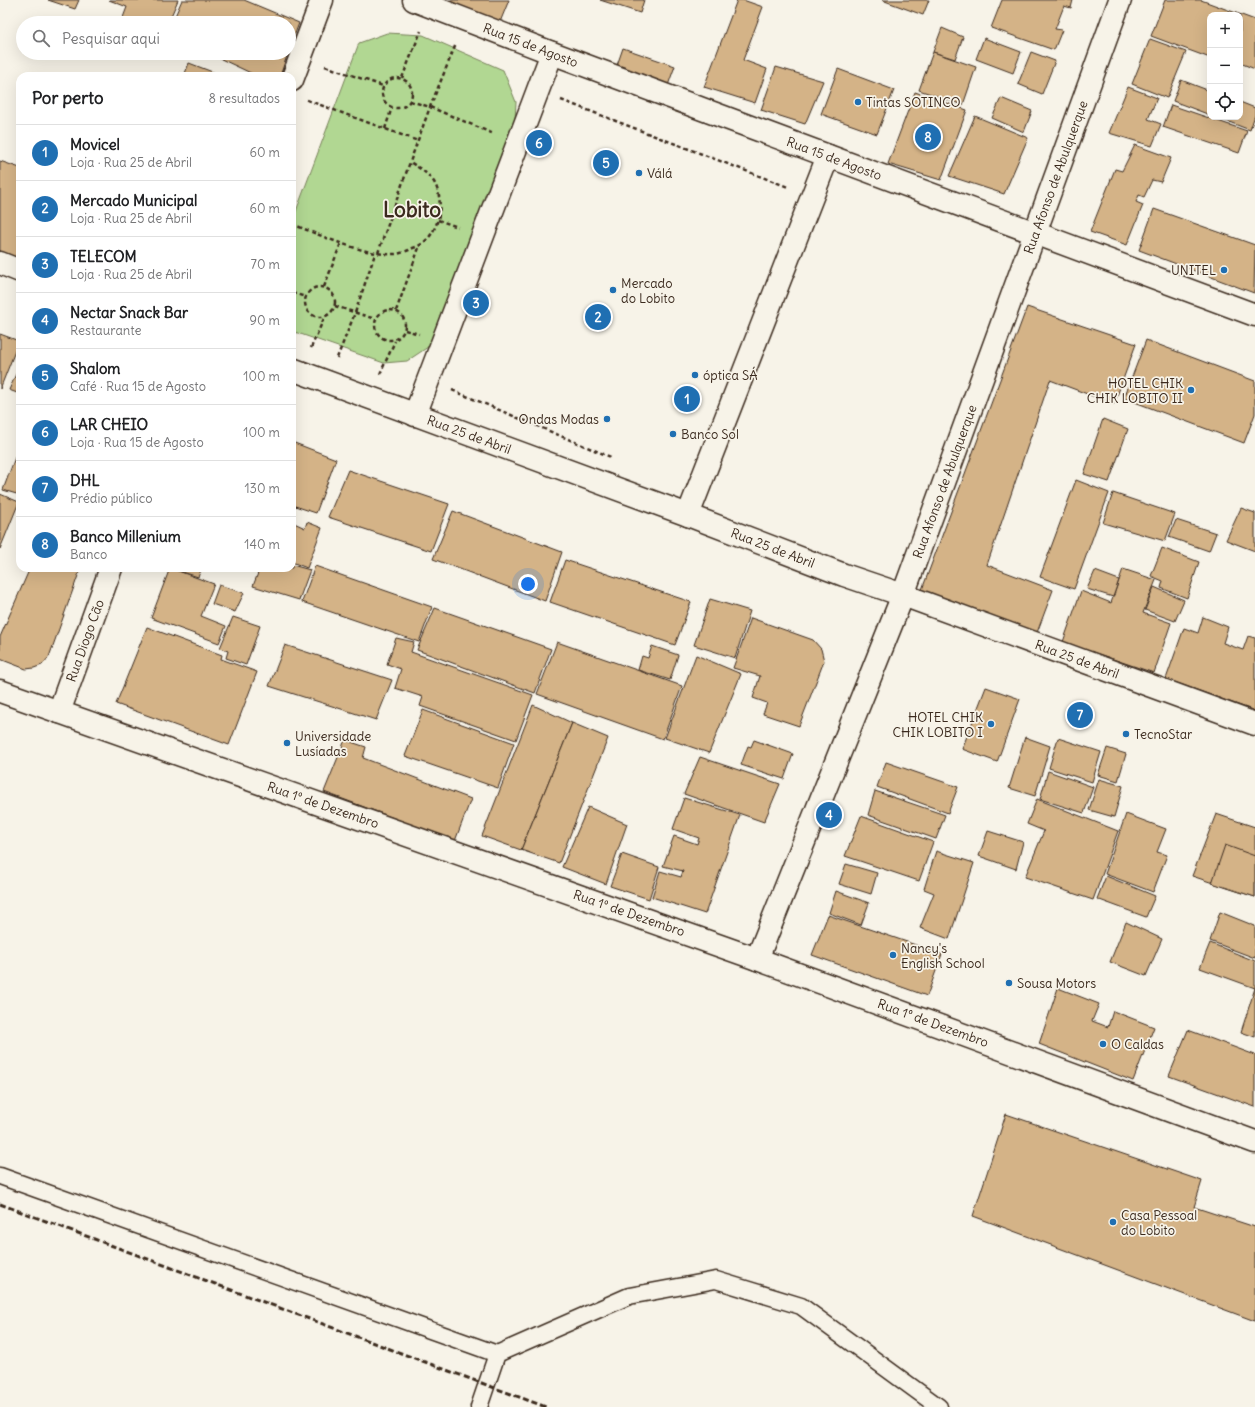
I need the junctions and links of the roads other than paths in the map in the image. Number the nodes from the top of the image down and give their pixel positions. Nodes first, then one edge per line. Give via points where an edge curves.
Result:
1 (322, 0) edge
2 (1120, 0) edge
3 (423, 3) edge
4 (552, 53) junction
5 (295, 72) edge
6 (828, 156) junction
7 (1035, 233) junction
8 (0, 264) edge
9 (16, 270) edge
10 (1255, 315) edge
11 (296, 371) edge
12 (415, 415) junction
13 (688, 515) junction
14 (110, 572) edge
15 (903, 595) junction
16 (0, 691) edge
17 (58, 712) junction
18 (1255, 724) edge
19 (757, 959) junction
20 (1255, 1142) edge
21 (0, 1176) edge
22 (497, 1354) junction
23 (479, 1407) edge
24 (939, 1407) edge

1 - 5 street
2 - 7 street, Rua Afonso de Abulquerque
3 - 4 street, Rua 15 de Agosto
4 - 6 street, Rua 15 de Agosto
4 - 12 street
6 - 7 street, Rua 15 de Agosto
6 - 13 street
7 - 10 street, Rua 15 de Agosto
7 - 15 street, Rua Afonso de Abulquerque
8 - 9 street
11 - 12 street, Rua 25 de Abril
12 - 13 street, Rua 25 de Abril
13 - 15 street, Rua 25 de Abril
14 - 17 street, Rua Diogo Cão
15 - 18 street, Rua 25 de Abril
15 - 19 street, Rua Afonso de Abulquerque
16 - 17 street, Rua 1º de Dezembro
17 - 19 street, Rua 1º de Dezembro
19 - 20 street, Rua 1º de Dezembro
21 - 22 lane
22 - 23 lane
22 - 24 lane via 629,1296 716,1280 802,1306

